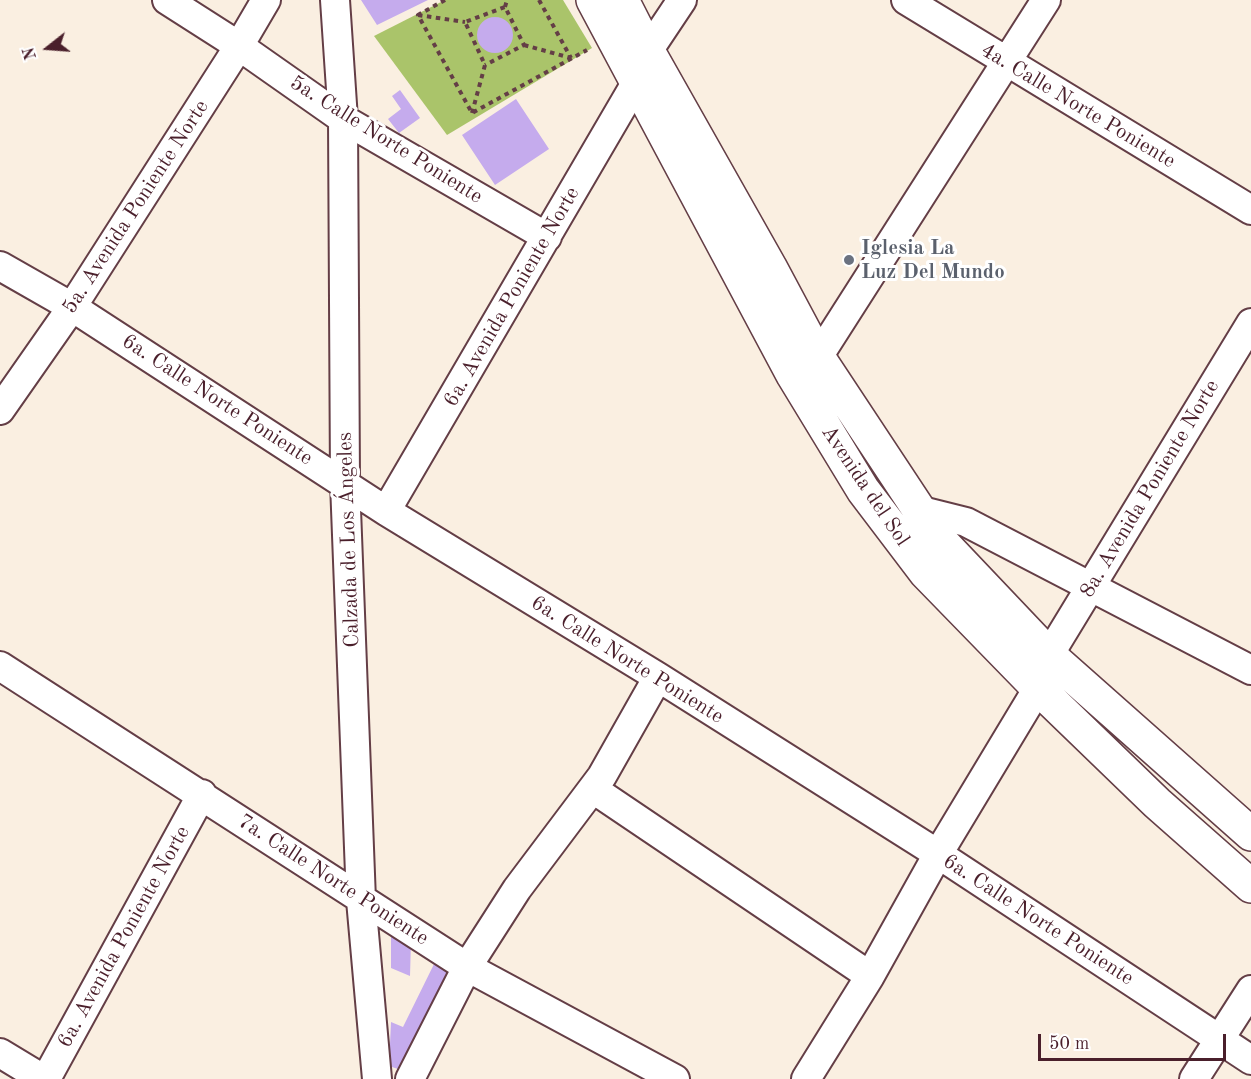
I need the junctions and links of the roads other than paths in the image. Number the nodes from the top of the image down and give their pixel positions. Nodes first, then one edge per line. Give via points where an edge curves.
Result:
1 (166, 0) edge
2 (266, 0) edge
3 (335, 0) edge
4 (593, 0) edge
5 (622, 0) edge
6 (682, 0) edge
7 (906, 0) edge
8 (1046, 0) edge
9 (239, 46) junction
10 (648, 51) junction
11 (1007, 63) junction
12 (636, 83) junction
13 (343, 119) junction
14 (1251, 210) edge
15 (547, 237) junction
16 (0, 266) edge
17 (72, 307) junction
18 (1251, 322) edge
19 (819, 357) junction
20 (0, 410) edge
21 (345, 483) junction
22 (918, 510) junction
23 (386, 511) junction
24 (1092, 586) junction
25 (1049, 655) junction
26 (0, 666) edge
27 (1251, 670) edge
28 (658, 677) junction
29 (1038, 688) junction
30 (592, 789) junction
31 (202, 794) junction
32 (1251, 834) edge
33 (938, 854) junction
34 (1251, 886) edge
35 (361, 900) junction
36 (467, 967) junction
37 (870, 976) junction
38 (1251, 990) edge
39 (1220, 1038) junction
40 (0, 1053) edge
41 (1251, 1060) edge
42 (44, 1079) edge
43 (377, 1079) edge
44 (410, 1079) edge
45 (675, 1079) edge
46 (806, 1079) edge
47 (1194, 1079) edge

1 - 9 street, 5a. Calle Norte Poniente
2 - 9 street, 5a. Avenida Poniente Norte
3 - 13 street, Calzada de Los Ángeles
4 - 12 main road, Avenida del Sol
5 - 10 main road, Avenida del Sol
6 - 10 street
7 - 11 street, 4a. Calle Norte Poniente
8 - 11 street
9 - 13 street, 5a. Calle Norte Poniente
9 - 17 street, 5a. Avenida Poniente Norte
10 - 19 main road, Avenida del Sol
11 - 14 street, 4a. Calle Norte Poniente
11 - 19 street
12 - 15 street, 6a. Avenida Poniente Norte
12 - 29 main road, Avenida del Sol via 793,375 863,490 926,573
13 - 15 street, 5a. Calle Norte Poniente
13 - 21 street, Calzada de Los Ángeles
15 - 23 street, 6a. Avenida Poniente Norte
16 - 17 street, 6a. Calle Norte Poniente
17 - 20 street, 5a. Avenida Poniente Norte
17 - 21 street, 6a. Calle Norte Poniente
18 - 24 street, 8a. Avenida Poniente Norte
19 - 22 main road, Avenida del Sol
21 - 23 street, 6a. Calle Norte Poniente
21 - 35 street, Calzada de Los Ángeles
22 - 24 street via 966,522
22 - 25 main road, Avenida del Sol via 937,537
23 - 28 street, 6a. Calle Norte Poniente
24 - 25 street, 8a. Avenida Poniente Norte
24 - 27 street
25 - 32 main road, Avenida del Sol
26 - 31 street, 7a. Calle Norte Poniente
28 - 30 street
28 - 33 street, 6a. Calle Norte Poniente
29 - 33 street
29 - 34 main road, Avenida del Sol
30 - 36 street via 518,889
30 - 37 street
31 - 35 street, 7a. Calle Norte Poniente
31 - 42 street, 6a. Avenida Poniente Norte
33 - 37 street
33 - 39 street, 6a. Calle Norte Poniente
35 - 36 street, 7a. Calle Norte Poniente
35 - 43 street, Calzada de Los Ángeles
36 - 44 street
36 - 45 street, 7a. Calle Norte Poniente
37 - 46 street
38 - 39 street
39 - 41 street, 6a. Calle Norte Poniente
39 - 47 street
40 - 42 street

